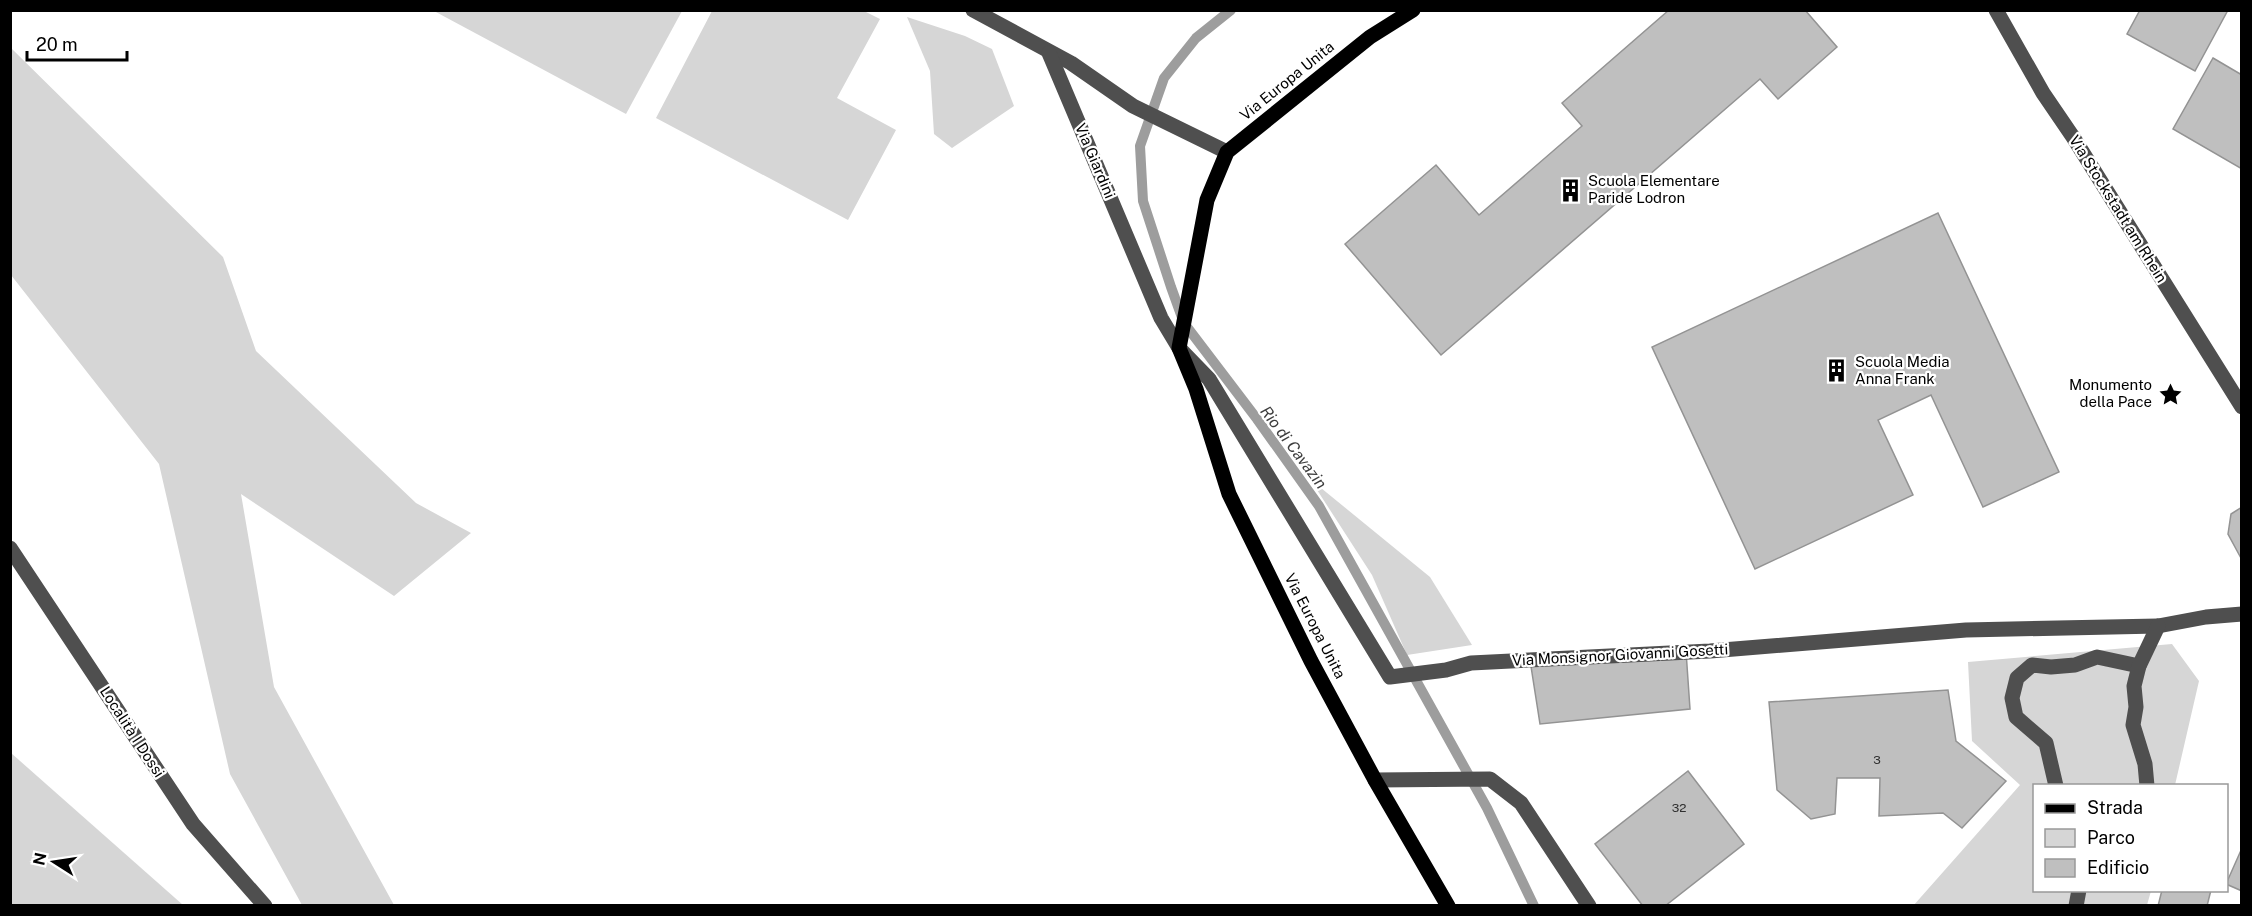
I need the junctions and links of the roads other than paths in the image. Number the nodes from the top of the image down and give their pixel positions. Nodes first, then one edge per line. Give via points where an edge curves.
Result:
1 (973, 10) edge
2 (1413, 10) edge
3 (1996, 10) edge
4 (1049, 53) junction
5 (1227, 152) junction
6 (1179, 348) junction
7 (2241, 407) edge
8 (10, 548) edge
9 (2241, 614) edge
10 (2158, 626) junction
11 (2139, 666) junction
12 (1375, 780) junction
13 (2056, 784) edge
14 (2147, 784) edge
15 (265, 906) edge
16 (1448, 906) edge
17 (1589, 906) edge

1 - 4 street
2 - 5 main road, Via Europa Unita via 1370,37
3 - 7 street, Via Stockstadt am Rhein via 2043,93
4 - 5 street via 1071,63 1133,106
4 - 6 street, Via Giardini via 1161,318
5 - 6 main road, Via Europa Unita via 1207,200
6 - 10 street, Via Monsignor Giovanni Gosetti via 1209,378 1390,677 1471,663 1710,651 1966,630
6 - 12 main road, Via Europa Unita via 1229,495
8 - 15 street, Località I Dossi via 193,824
9 - 10 street, Via Monsignor Giovanni Gosetti
10 - 11 street
11 - 13 street via 2097,657 2075,665 2032,665 2017,678 2012,698 2016,717 2046,743
11 - 14 street via 2133,725
12 - 16 main road, Via Europa Unita
12 - 17 street via 1490,779 1521,803

